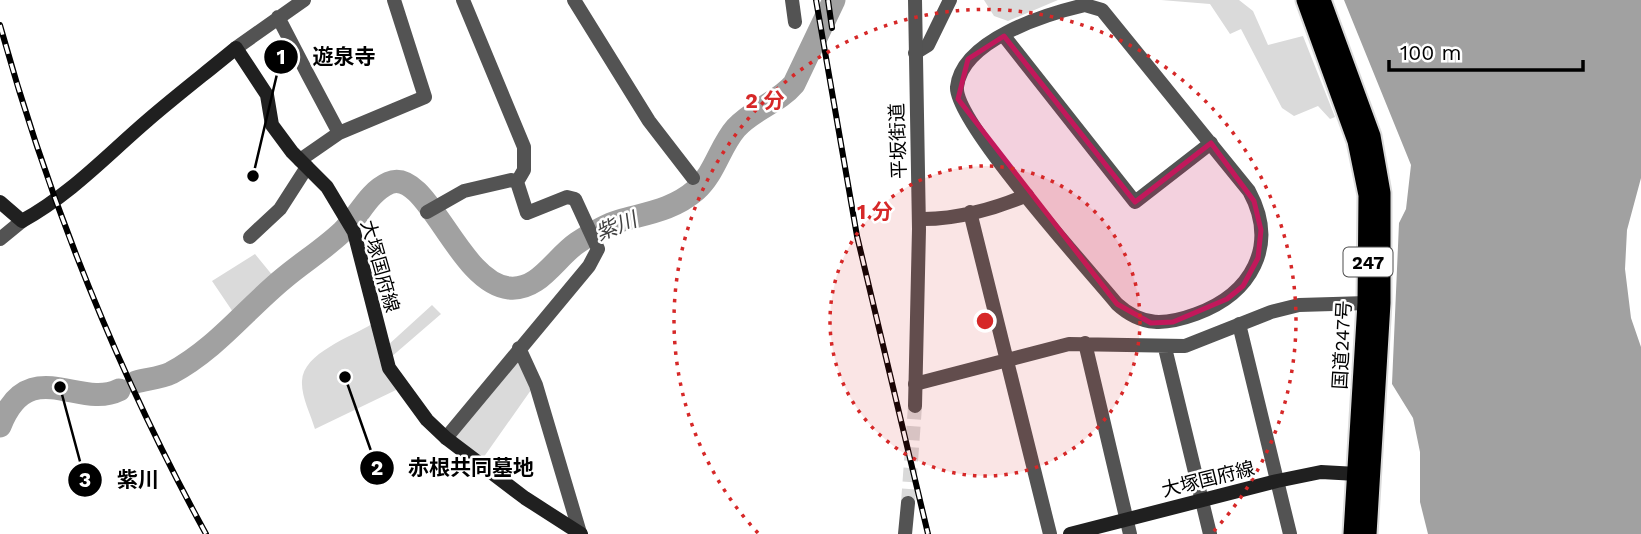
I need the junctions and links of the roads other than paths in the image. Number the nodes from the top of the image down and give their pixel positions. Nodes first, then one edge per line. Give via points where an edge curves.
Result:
1 (304, 0) edge
2 (394, 0) edge
3 (463, 0) edge
4 (573, 0) edge
5 (792, 0) edge
6 (915, 0) edge
7 (950, 0) edge
8 (1306, 0) edge
9 (1321, 0) edge
10 (278, 17) junction
11 (794, 22) dead end
12 (1004, 36) junction
13 (236, 48) junction
14 (915, 52) junction
15 (338, 133) junction
16 (1211, 143) junction
17 (304, 164) junction
18 (694, 178) dead end
19 (517, 182) junction
20 (1027, 195) junction
21 (0, 202) edge
22 (434, 208) dead end
23 (970, 212) junction
24 (919, 219) junction
25 (22, 221) junction
26 (250, 237) dead end
27 (0, 239) edge
28 (1367, 303) junction
29 (1239, 324) junction
30 (1085, 343) junction
31 (519, 348) junction
32 (1165, 348) junction
33 (1008, 360) junction
34 (915, 384) junction
35 (915, 406) tunnel mouth
36 (446, 438) junction
37 (1357, 474) junction
38 (1277, 481) junction
39 (1202, 501) junction
40 (908, 503) tunnel mouth
41 (1129, 527) edge
42 (581, 533) edge
43 (905, 534) edge
44 (1050, 534) edge
45 (1070, 534) edge
46 (1210, 534) edge
47 (1290, 534) edge
48 (1353, 534) edge
49 (1367, 534) edge

1 - 10 street
2 - 15 street via 425,97
3 - 19 street via 524,147 524,170
4 - 18 street via 649,121
5 - 11 street
6 - 14 street, 平坂街道
7 - 14 street via 928,46
8 - 28 highway, 国道247号 / 247 via 1364,168 1369,222
9 - 49 highway, 国道247号 / 247 via 1371,136 1381,193 1381,303
10 - 13 street
10 - 15 street
12 - 16 street via 1055,12 1097,6
12 - 16 street via 1135,202
12 - 20 street via 968,59 958,80 958,99 970,122
13 - 17 main road, 大塚国府線 via 267,95 272,125
13 - 25 main road via 70,190
14 - 24 street, 平坂街道
15 - 17 street
16 - 20 street via 1254,201 1261,230 1258,258 1236,293 1173,322 1151,323 1124,311
17 - 26 street via 280,209
17 - 36 main road, 大塚国府線 via 327,187 350,223 385,361 427,420
19 - 22 street via 477,187
19 - 31 street via 527,213 567,197 575,200 598,249 589,266
20 - 23 street
21 - 25 main road
23 - 24 street
23 - 33 street
24 - 34 street, 平坂街道
25 - 27 street
28 - 29 street via 1299,305
28 - 37 highway, 国道247号 / 247
29 - 32 street via 1185,346
29 - 38 street
30 - 32 street
30 - 33 street
30 - 41 street
31 - 36 street
31 - 42 street via 536,385
32 - 39 street
33 - 34 street
33 - 44 street
34 - 35 street, 平坂街道
36 - 42 main road, 大塚国府線
37 - 38 main road, 大塚国府線 via 1321,472
37 - 48 highway, 国道247号 / 247
38 - 39 main road, 大塚国府線
38 - 47 street
39 - 41 main road, 大塚国府線
39 - 46 street
40 - 43 street
41 - 45 main road, 大塚国府線

